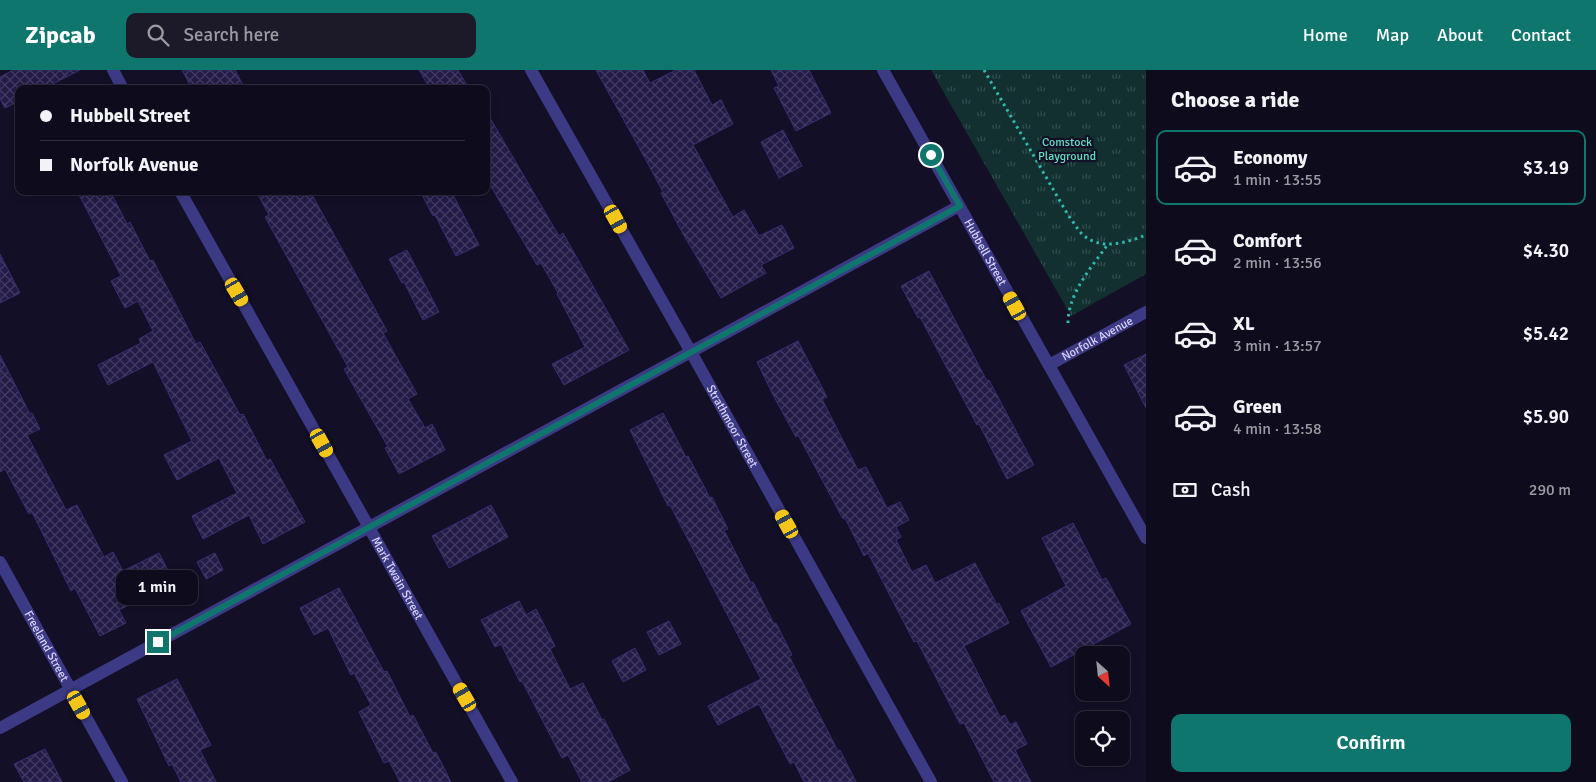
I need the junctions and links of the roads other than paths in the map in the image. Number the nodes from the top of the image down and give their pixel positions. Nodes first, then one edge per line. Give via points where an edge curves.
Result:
1 (112, 70) edge
2 (531, 70) edge
3 (883, 70) edge
4 (121, 85) edge
5 (182, 195) edge
6 (960, 206) junction
7 (1146, 312) edge
8 (691, 352) junction
9 (1049, 365) junction
10 (369, 527) junction
11 (1146, 538) edge
12 (0, 562) edge
13 (71, 690) junction
14 (0, 728) edge
15 (122, 782) edge
16 (512, 782) edge
17 (931, 782) edge

1 - 4 street
2 - 8 street, Strathmoor Street
3 - 6 street, Hubbell Street
5 - 10 street, Mark Twain Street
6 - 8 street
6 - 9 street, Hubbell Street
7 - 9 street, Norfolk Avenue
8 - 10 street
8 - 17 street, Strathmoor Street
9 - 11 street, Hubbell Street
10 - 13 street
10 - 16 street, Mark Twain Street
12 - 13 street, Freeland Street
13 - 14 street
13 - 15 street, Freeland Street

